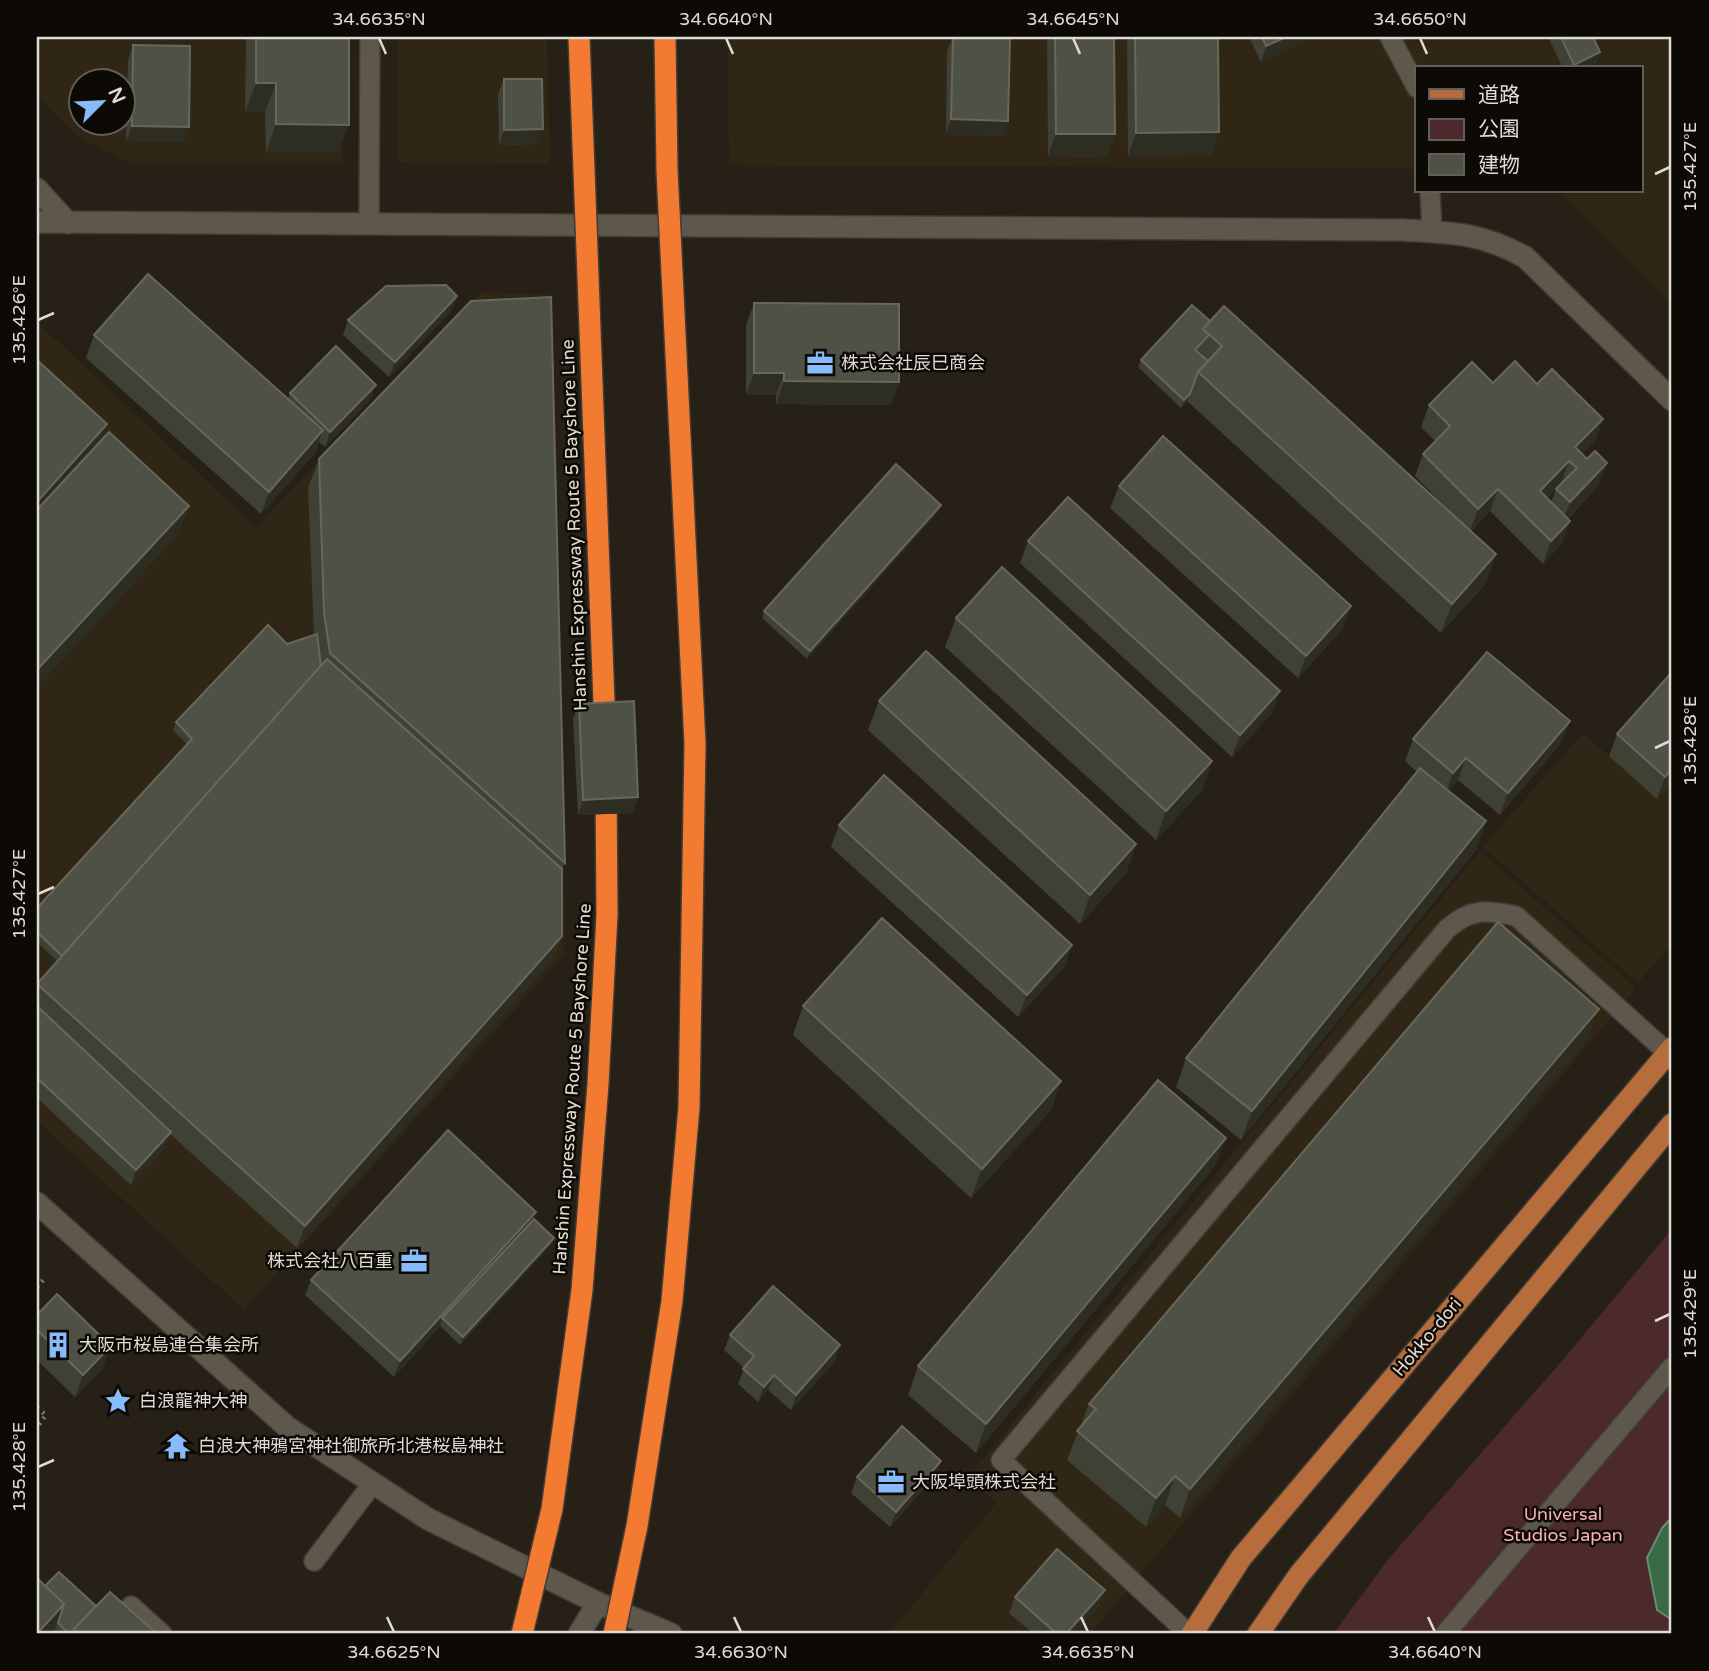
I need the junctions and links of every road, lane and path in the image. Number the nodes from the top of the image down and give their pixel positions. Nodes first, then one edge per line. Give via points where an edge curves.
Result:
1 (370, 37) edge
2 (579, 37) edge
3 (665, 37) edge
4 (1390, 37) edge
5 (1415, 84) edge
6 (37, 189) edge
7 (1430, 192) edge
8 (37, 222) edge
9 (68, 223) junction
10 (369, 224) junction
11 (1432, 232) junction
12 (1672, 400) edge
13 (1670, 1050) edge
14 (1672, 1124) edge
15 (37, 1203) edge
16 (44, 1279) dead end
17 (37, 1287) edge
18 (1672, 1367) edge
19 (37, 1408) edge
20 (37, 1427) edge
21 (373, 1483) junction
22 (314, 1561) dead end
23 (598, 1603) junction
24 (131, 1606) dead end
25 (162, 1634) edge
26 (522, 1634) edge
27 (579, 1634) edge
28 (614, 1634) edge
29 (671, 1634) edge
30 (1191, 1634) edge
31 (1258, 1634) edge
32 (1445, 1634) edge

1 - 10 lane
2 - 26 highway, Hanshin Expressway Route 5 Bayshore Line, bridge via 606,762 606,928 582,1290 552,1509
3 - 28 highway, bridge via 667,170 695,744 689,1107 672,1300 637,1527
4 - 5 lane
6 - 9 street
7 - 11 lane
8 - 9 street
9 - 10 street
10 - 11 street
11 - 12 street via 1462,233 1499,243 1525,257
13 - 30 main road, Hokko-dori via 1241,1558
13 - 30 lane via 1516,916 1485,910 1461,917 1001,1460
14 - 31 main road via 1299,1575
15 - 21 street via 287,1427
16 - 17 path
18 - 32 lane
19 - 20 path via 46,1415
21 - 22 lane
21 - 23 street via 428,1519
23 - 27 street
23 - 29 street
24 - 25 lane

